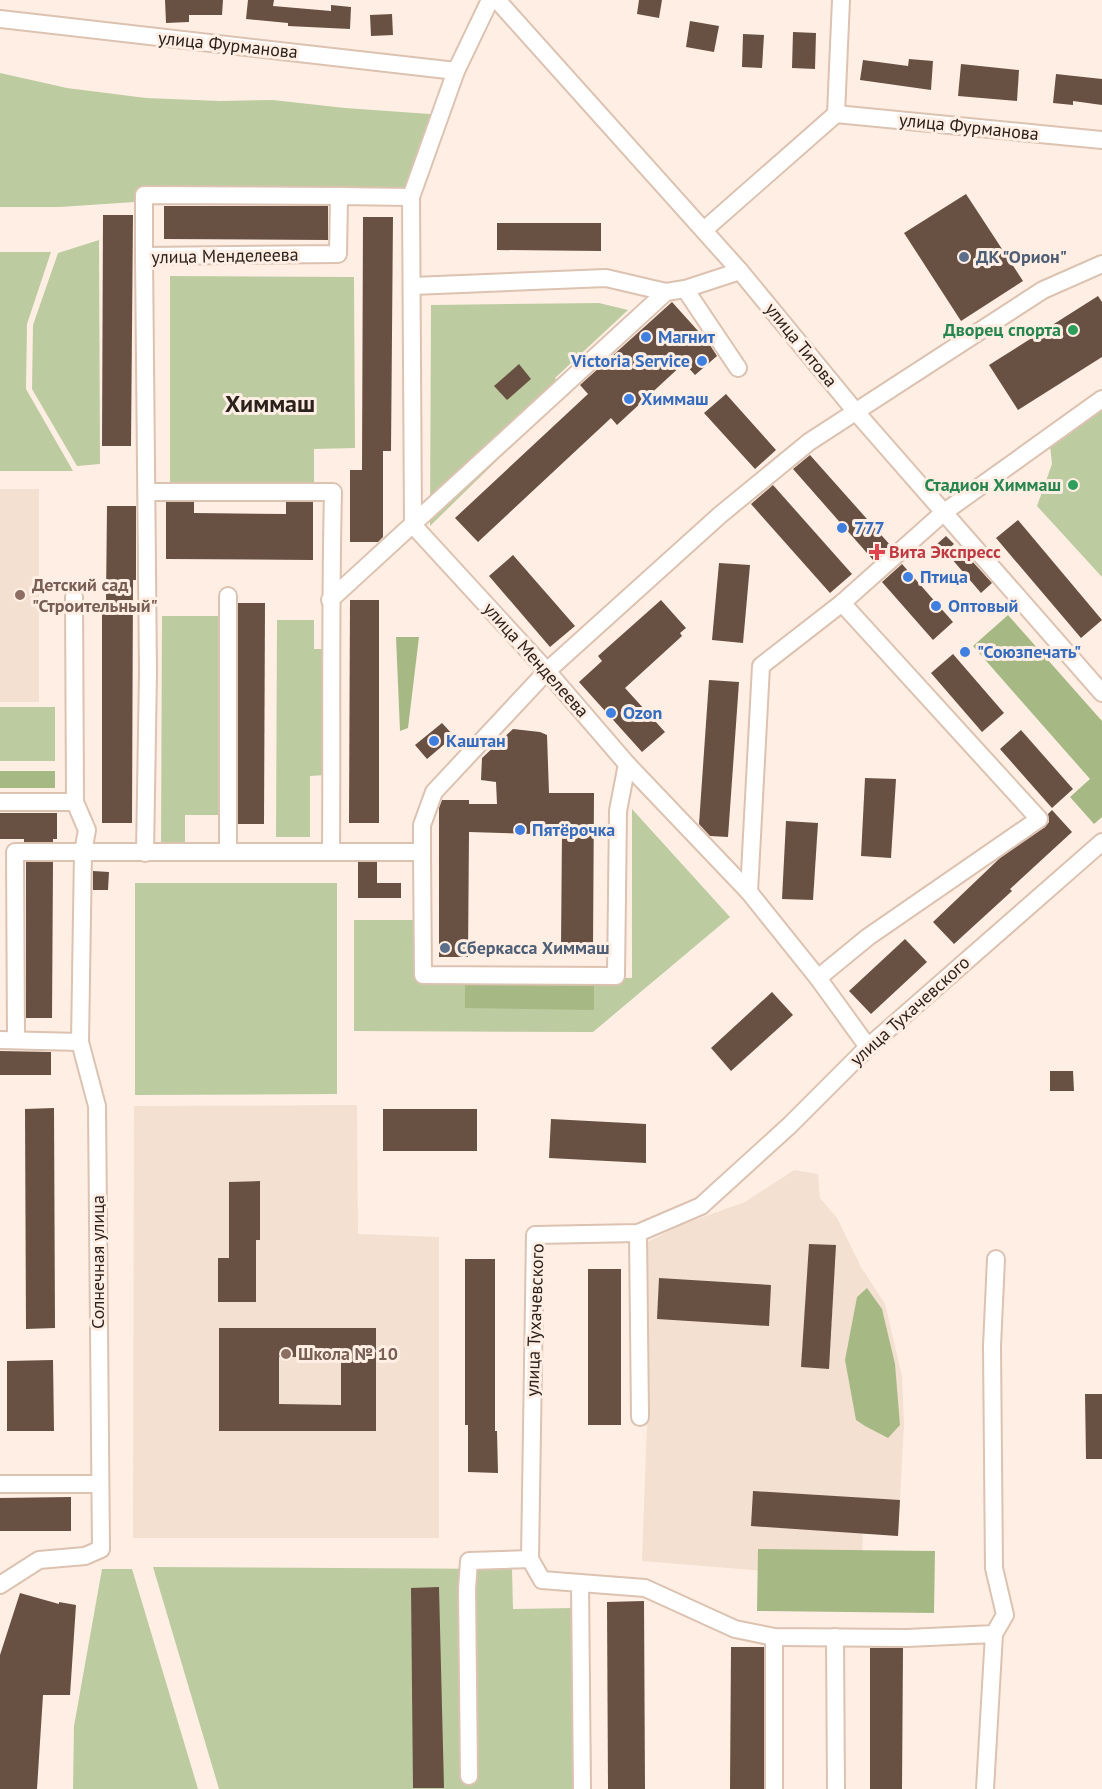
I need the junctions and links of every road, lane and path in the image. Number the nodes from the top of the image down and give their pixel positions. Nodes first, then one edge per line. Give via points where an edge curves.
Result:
1 (490, 0) edge
2 (497, 0) edge
3 (841, 0) edge
4 (0, 19) edge
5 (456, 71) junction
6 (836, 114) junction
7 (1102, 140) edge
8 (339, 196) junction
9 (411, 197) junction
10 (704, 230) junction
11 (144, 256) junction
12 (1102, 264) edge
13 (740, 271) junction
14 (412, 286) junction
15 (685, 289) junction
16 (666, 292) junction
17 (738, 368) dead end
18 (1102, 399) edge
19 (856, 412) junction
20 (147, 492) junction
21 (943, 513) junction
22 (413, 525) junction
23 (228, 596) dead end
24 (74, 597) dead end
25 (330, 600) junction
26 (842, 603) junction
27 (547, 671) junction
28 (1102, 693) edge
29 (627, 764) junction
30 (0, 802) edge
31 (75, 802) junction
32 (1102, 842) edge
33 (83, 852) junction
34 (228, 852) junction
35 (332, 852) junction
36 (422, 852) junction
37 (146, 853) junction
38 (748, 892) junction
39 (818, 978) junction
40 (8, 1040) edge
41 (80, 1042) junction
42 (868, 1047) junction
43 (638, 1233) junction
44 (996, 1258) dead end
45 (640, 1416) dead end
46 (0, 1484) edge
47 (100, 1484) junction
48 (530, 1558) junction
49 (580, 1583) junction
50 (0, 1585) edge
51 (994, 1634) junction
52 (774, 1637) junction
53 (835, 1637) junction
54 (469, 1776) dead end
55 (582, 1789) edge
56 (774, 1789) edge
57 (836, 1789) edge
58 (986, 1789) edge

1 - 5 street
2 - 10 street, улица Титова
3 - 6 street
4 - 5 street, улица Фурманова
5 - 9 street
6 - 7 street, улица Фурманова
6 - 10 street
8 - 9 street
8 - 11 street, улица Менделеева via 338,254
8 - 11 street via 144,195
9 - 14 street
10 - 13 street, улица Титова
11 - 20 street, улица Менделеева
12 - 19 street via 1042,290
13 - 15 street
13 - 19 street, улица Титова
14 - 16 street via 606,278
14 - 22 street
15 - 16 street
15 - 17 street
16 - 22 street
18 - 21 street
19 - 21 street, улица Титова
19 - 27 street via 809,442 720,515
20 - 25 street via 333,492
20 - 37 street, улица Менделеева
21 - 26 street
21 - 28 street, улица Титова
22 - 25 street
22 - 27 street, улица Менделеева
23 - 34 street
24 - 31 street
25 - 35 street
26 - 38 street via 761,666
26 - 39 street via 1039,819 868,937
27 - 29 street, улица Менделеева
27 - 36 street via 434,792 422,825
29 - 36 street via 618,811 616,976 423,975
29 - 38 street, улица Менделеева
30 - 31 street
31 - 33 street, Солнечная улица via 87,830
32 - 42 street, улица Тухачевского
33 - 37 street
33 - 40 street via 15,852
33 - 41 street, Солнечная улица
34 - 35 street
34 - 37 street
35 - 36 street
38 - 39 street, улица Менделеева
39 - 42 street, улица Менделеева
40 - 41 street
41 - 47 street, Солнечная улица via 97,1106
42 - 43 street, улица Тухачевского via 790,1125 700,1206
43 - 45 street
43 - 48 street, улица Тухачевского via 535,1235
44 - 51 street via 992,1346 994,1568 1005,1615
46 - 47 street
47 - 50 street, Солнечная улица via 101,1549 85,1556 39,1560
48 - 49 street via 542,1580
48 - 54 street via 469,1561
49 - 52 street via 645,1588 735,1629
49 - 55 street
51 - 53 street
51 - 58 street
52 - 53 street
52 - 56 street
53 - 57 street

